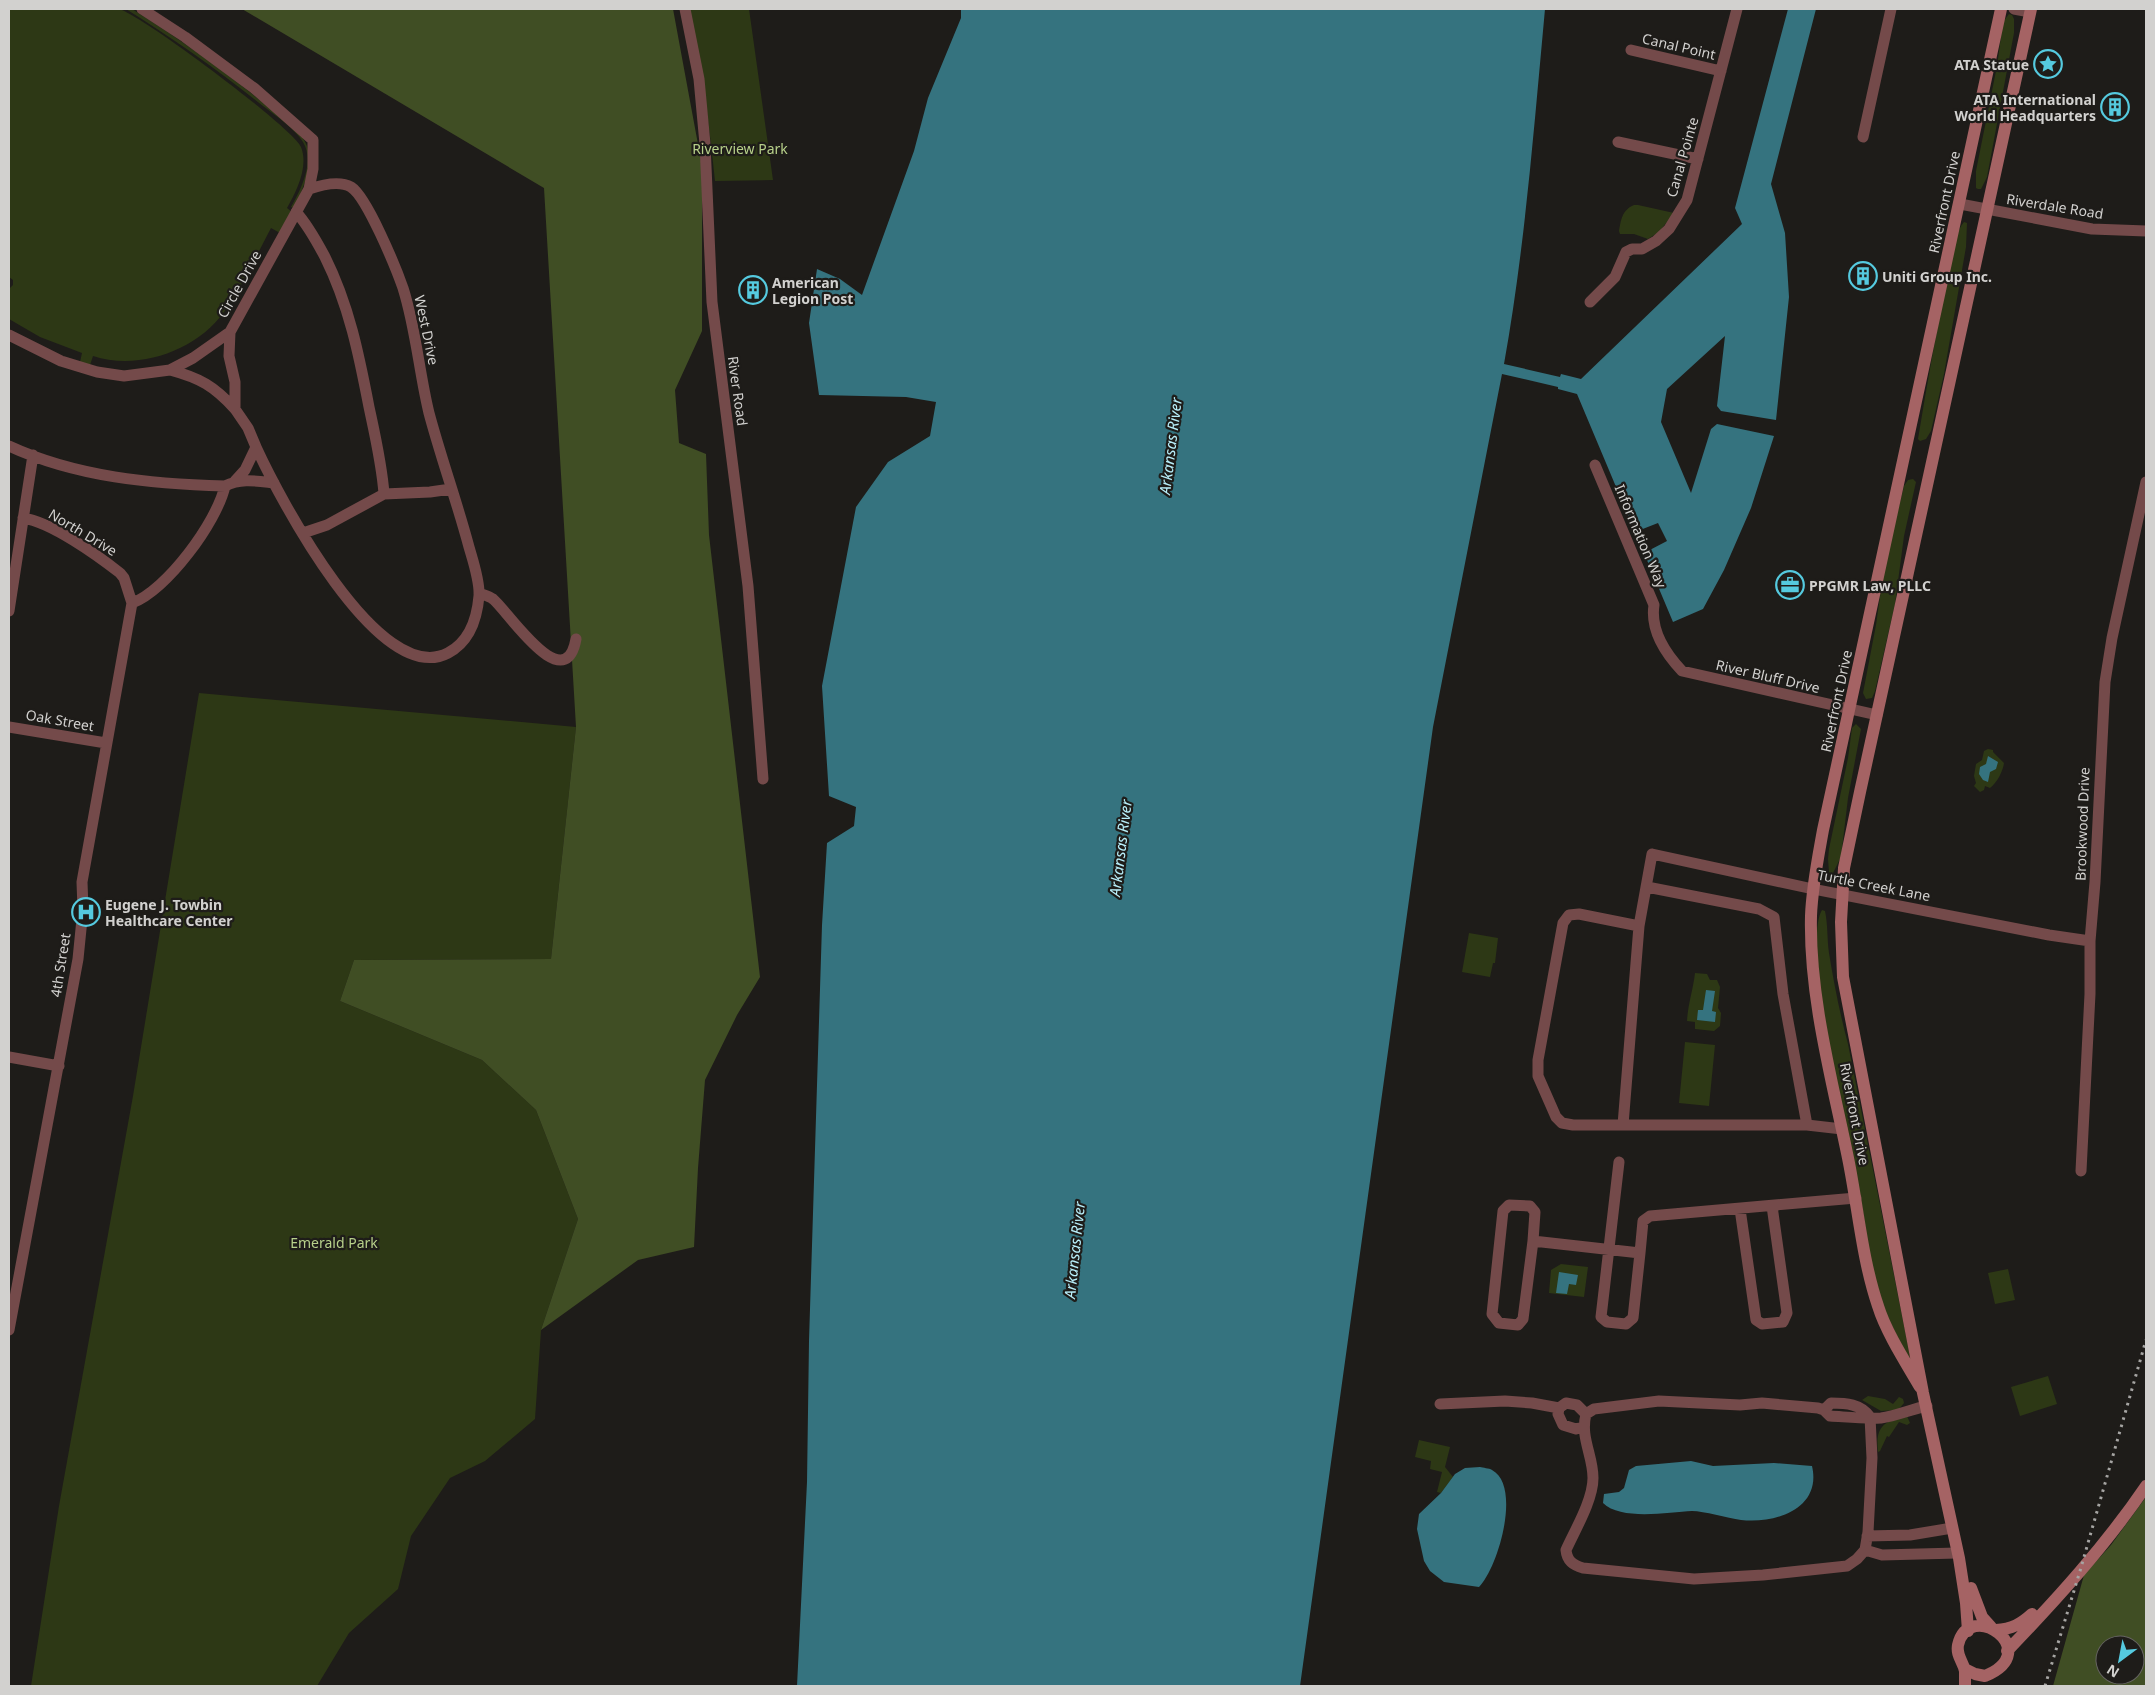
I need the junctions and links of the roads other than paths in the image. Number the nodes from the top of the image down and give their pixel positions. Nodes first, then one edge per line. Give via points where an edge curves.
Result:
1 (142, 9) edge
2 (685, 9) edge
3 (1737, 9) edge
4 (1891, 9) edge
5 (2001, 9) edge
6 (2014, 9) edge
7 (2030, 10) edge
8 (1631, 50) dead end
9 (1721, 71) junction
10 (1863, 137) dead end
11 (1618, 142) dead end
12 (1698, 159) junction
13 (309, 189) junction
14 (1960, 204) junction
15 (1988, 210) junction
16 (296, 212) junction
17 (2146, 231) edge
18 (1590, 302) dead end
19 (230, 332) junction
20 (9, 335) edge
21 (170, 370) junction
22 (235, 409) junction
23 (9, 446) edge
24 (256, 447) junction
25 (33, 455) junction
26 (1595, 465) dead end
27 (2146, 482) edge
28 (274, 483) junction
29 (230, 484) junction
30 (451, 489) junction
31 (384, 494) junction
32 (23, 518) junction
33 (303, 533) junction
34 (479, 593) junction
35 (132, 603) junction
36 (9, 611) edge
37 (576, 639) dead end
38 (1682, 671) joint
39 (1849, 710) junction
40 (1877, 715) junction
41 (9, 727) edge
42 (106, 743) junction
43 (763, 779) dead end
44 (1646, 886) junction
45 (1813, 889) junction
46 (1842, 894) junction
47 (1639, 926) junction
48 (2090, 941) junction
49 (9, 1057) edge
50 (59, 1066) junction
51 (1623, 1125) junction
52 (1807, 1125) junction
53 (1842, 1129) junction
54 (1619, 1162) dead end
55 (2081, 1171) dead end
56 (1856, 1198) junction
57 (1772, 1206) junction
58 (1740, 1209) junction
59 (1533, 1241) junction
60 (1608, 1250) junction
61 (1640, 1253) junction
62 (9, 1330) edge
63 (1923, 1393) junction
64 (1440, 1404) dead end
65 (1927, 1406) junction
66 (1559, 1408) junction
67 (1586, 1414) junction
68 (1870, 1417) junction
69 (1582, 1427) junction
70 (2146, 1486) edge
71 (1952, 1528) junction
72 (1910, 1535) junction
73 (1867, 1536) junction
74 (1865, 1550) junction
75 (1912, 1554) junction
76 (1958, 1556) junction
77 (2067, 1585) junction
78 (1994, 1629) junction
79 (1968, 1631) junction
80 (2007, 1650) junction
81 (1964, 1668) junction
82 (1982, 1681) edge
83 (1965, 1686) edge

1 - 13 street, Circle Drive via 254,88 313,140
2 - 43 street, River Road via 699,79 712,302 748,586
3 - 9 street, Canal Pointe
4 - 10 street
5 - 14 street, Riverfront Drive
6 - 7 street
7 - 15 street, Riverfront Drive
8 - 9 street, Canal Point
9 - 12 street, Canal Pointe
11 - 12 street
12 - 18 street, Canal Pointe via 1687,200 1669,229 1650,245 1626,252 1615,277
13 - 16 street, Circle Drive
13 - 30 street, West Drive via 340,184 351,188 378,228 403,289 428,409
14 - 15 street, Riverdale Road
14 - 39 street, Riverfront Drive
15 - 17 street, Riverdale Road via 2092,229
15 - 40 street, Riverfront Drive
16 - 19 street, Circle Drive
16 - 31 street via 333,275 352,328
19 - 21 street
19 - 22 street, Circle Drive via 229,356 235,382
20 - 21 street via 61,361 97,372 124,376
21 - 22 street via 207,383
22 - 24 street
23 - 25 street
24 - 28 street, West Drive
24 - 29 street via 246,470
25 - 29 street via 119,478
25 - 32 street
26 - 38 street, Information Way via 1654,605 1654,624 1667,654
27 - 48 street, Brookwood Drive via 2106,673
28 - 29 street via 248,480
28 - 33 street, West Drive
29 - 35 street via 189,555 145,597
30 - 31 street
30 - 34 street, West Drive via 473,561
31 - 33 street via 327,525
32 - 35 street, North Drive via 75,542 120,573
32 - 36 street
33 - 34 street, West Drive via 364,619 391,644 416,657 443,655 462,642 472,628
34 - 37 street via 492,598 527,640 557,659 570,656
35 - 42 street, 4th Street
38 - 39 street, River Bluff Drive
39 - 40 street, River Bluff Drive
39 - 45 street, Riverfront Drive
40 - 46 street, Riverfront Drive via 1844,868
41 - 42 street, Oak Street
42 - 50 street, 4th Street via 82,882 78,959
44 - 45 street, Turtle Creek Lane via 1652,854
44 - 47 street
44 - 52 street via 1759,909 1774,917 1783,994
45 - 46 street, Turtle Creek Lane
45 - 53 street, Riverfront Drive via 1811,917 1818,1004
46 - 48 street, Turtle Creek Lane
46 - 63 street, Riverfront Drive via 1843,977
47 - 51 street
47 - 51 street via 1579,914 1569,915 1563,922 1538,1060 1538,1076 1556,1117 1562,1123
48 - 55 street, Brookwood Drive
49 - 50 street
50 - 62 street, 4th Street
51 - 52 street
52 - 53 street
53 - 56 street, Riverfront Drive
54 - 60 street
56 - 57 street
56 - 63 street, Riverfront Drive via 1868,1274 1878,1309
57 - 58 street
57 - 58 street via 1788,1313 1783,1322 1762,1324 1756,1320
58 - 61 street via 1650,1216 1643,1221
59 - 59 street via 1523,1319 1518,1324 1499,1323 1492,1314 1503,1211 1509,1205 1530,1206 1535,1212
59 - 60 street
60 - 61 street
60 - 61 street via 1601,1317 1608,1322 1626,1324 1633,1318
63 - 65 street, Riverfront Drive
64 - 66 street via 1476,1401 1532,1403
65 - 68 street via 1886,1417
65 - 71 street, Riverfront Drive
66 - 67 street via 1566,1403 1577,1405
66 - 69 street via 1563,1425 1576,1429
67 - 68 street via 1594,1409 1659,1401 1762,1403 1824,1410 1831,1403 1862,1407
67 - 69 street
68 - 73 street via 1872,1458
69 - 74 street via 1593,1477 1591,1492 1566,1550 1573,1564 1583,1568 1681,1578 1763,1575 1847,1566
70 - 77 street via 2124,1518
71 - 72 street
71 - 76 street, Riverfront Drive
72 - 73 street
72 - 75 street
73 - 74 street
74 - 75 street via 1882,1555
75 - 76 street
76 - 78 street, Riverfront Drive via 1980,1614
76 - 79 street, Riverfront Drive
77 - 78 street via 2021,1624 2008,1629
77 - 80 street
78 - 79 street via 1977,1626
78 - 80 street via 2005,1640
79 - 81 street via 1958,1647
80 - 82 street via 2001,1668
81 - 82 street
81 - 83 street

